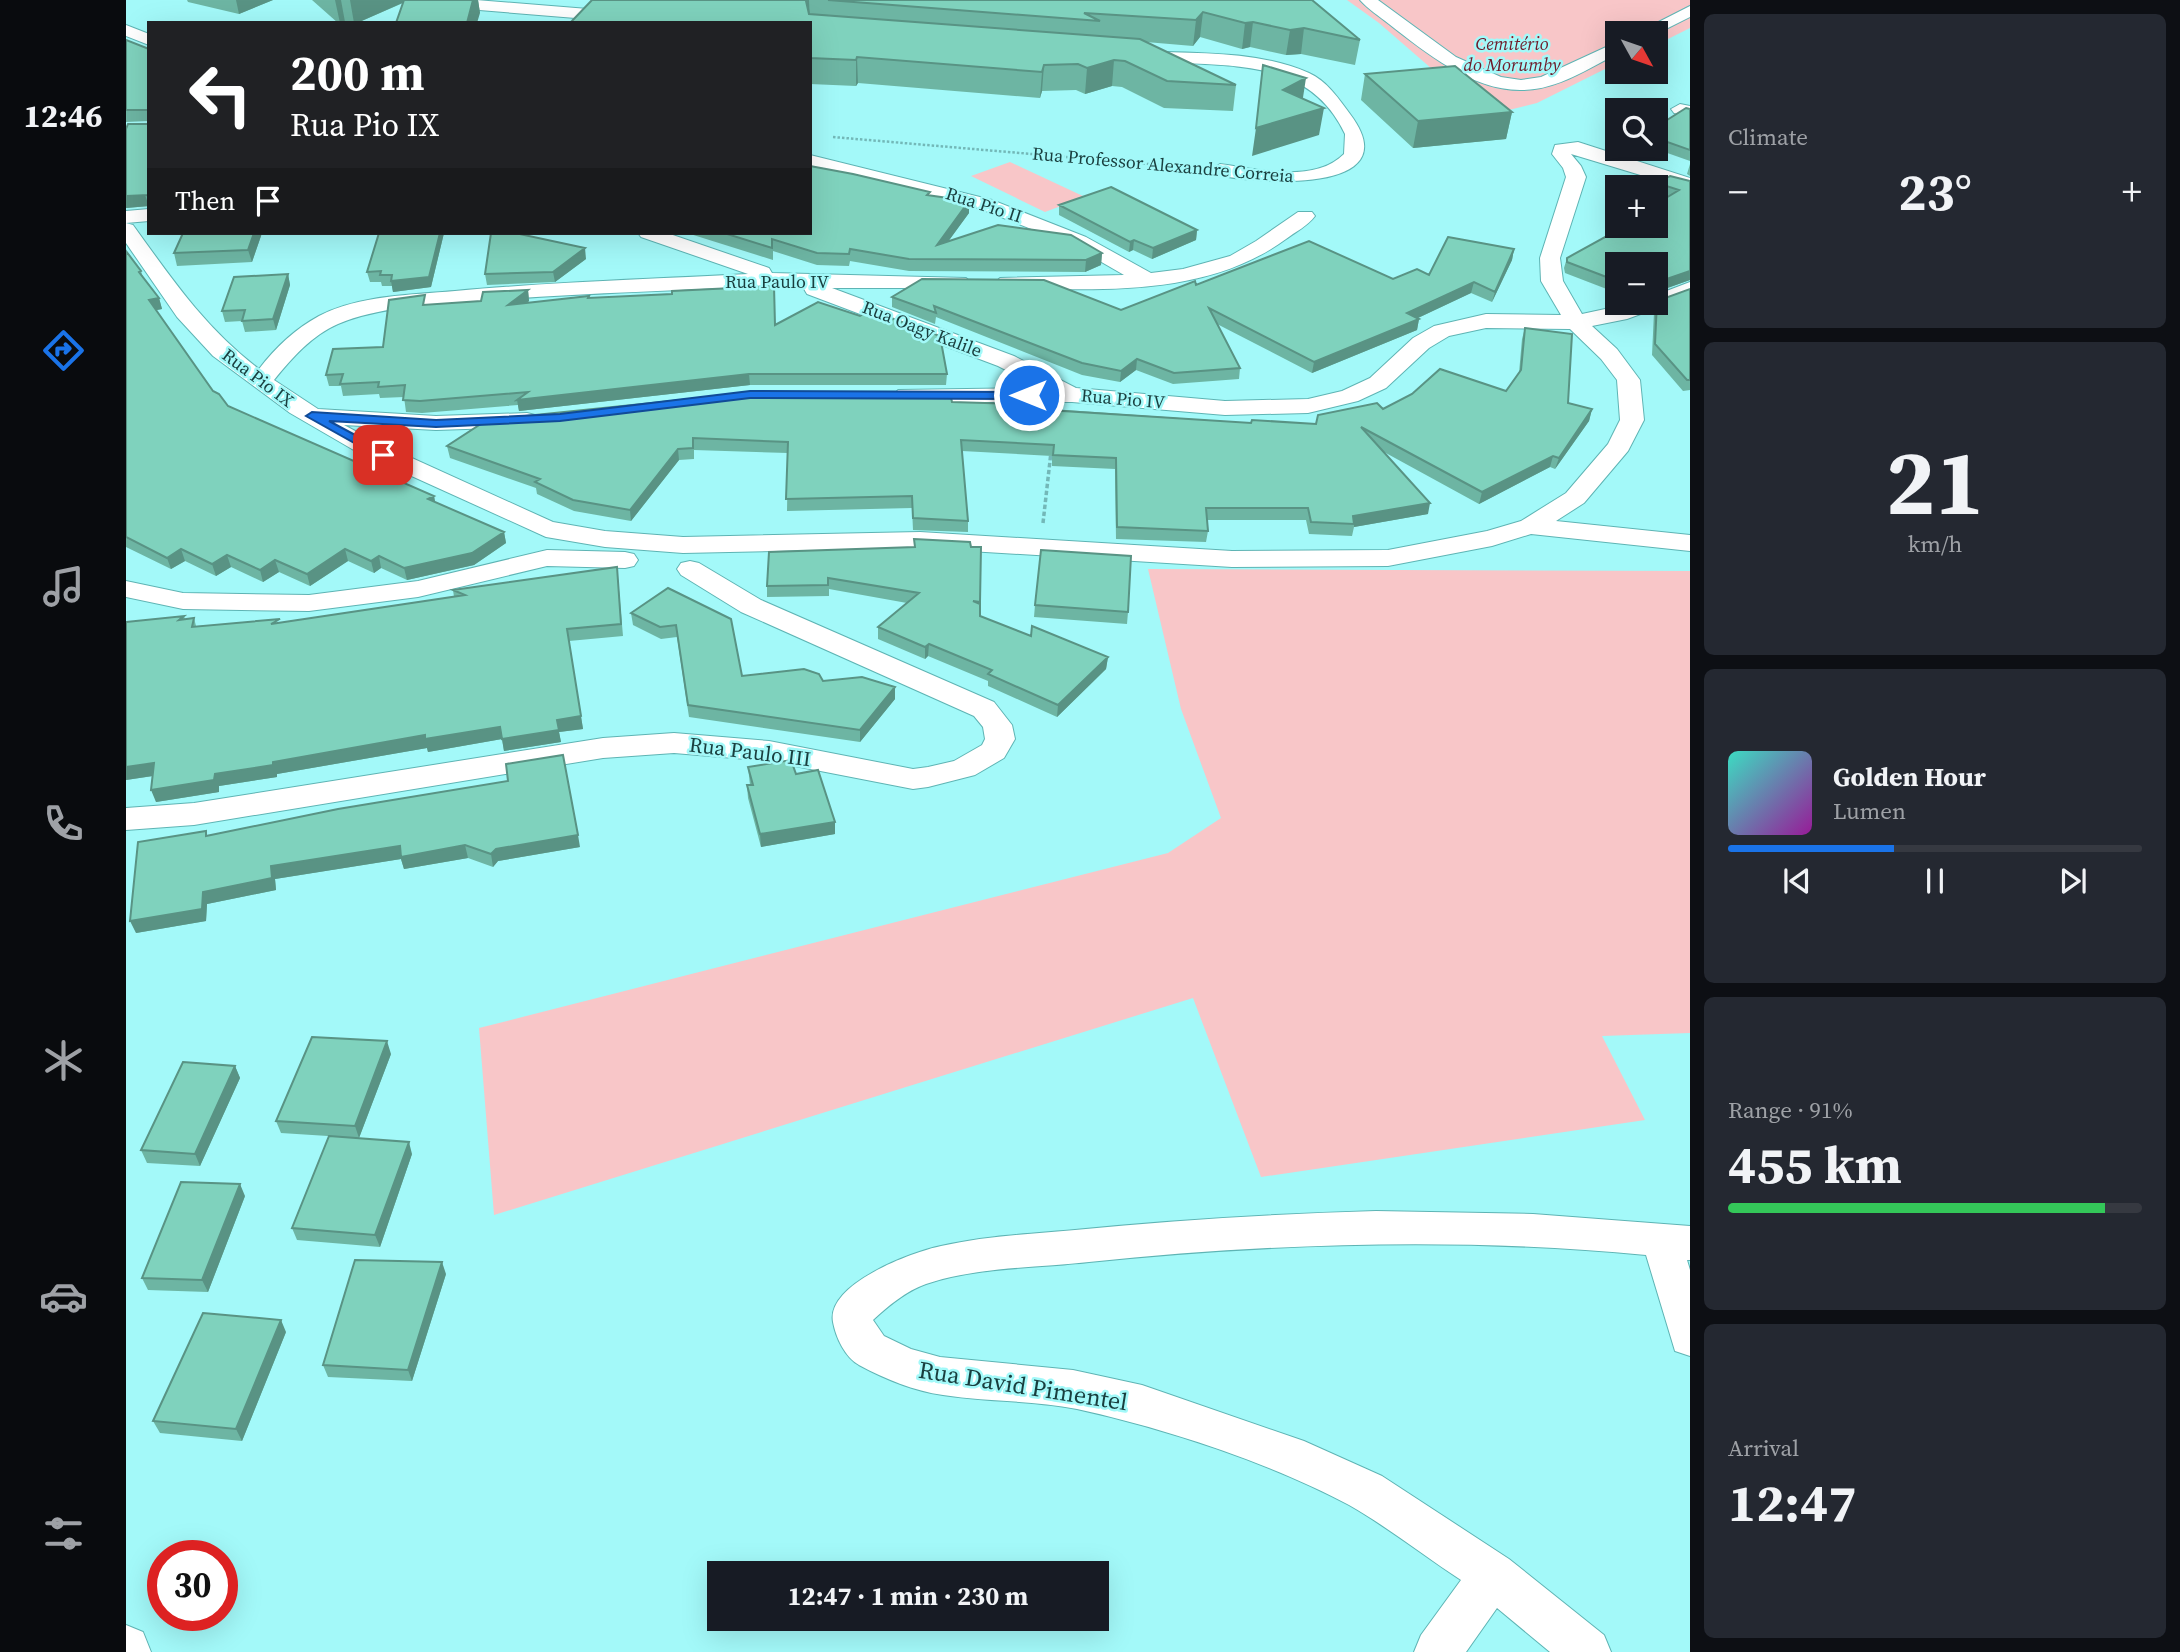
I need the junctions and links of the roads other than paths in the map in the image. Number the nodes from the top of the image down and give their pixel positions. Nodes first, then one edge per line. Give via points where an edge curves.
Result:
1 (418, 0) edge
2 (1368, 0) edge
3 (1690, 11) edge
4 (675, 21) edge
5 (1668, 22) edge
6 (126, 30) edge
7 (147, 39) edge
8 (147, 47) edge
9 (127, 53) edge
10 (1605, 53) edge
11 (1123, 54) edge
12 (812, 161) edge
13 (1220, 170) road end
14 (1690, 184) edge
15 (147, 215) edge
16 (1305, 216) dead end
17 (126, 217) edge
18 (126, 229) edge
19 (654, 235) edge
20 (782, 279) junction
21 (1146, 279) junction
22 (1690, 288) edge
23 (1668, 297) edge
24 (1614, 315) edge
25 (1576, 322) junction
26 (261, 381) junction
27 (887, 395) edge
28 (1063, 395) junction
29 (312, 416) junction
30 (549, 418) edge
31 (1530, 526) junction
32 (546, 529) junction
33 (1690, 543) edge
34 (732, 544) junction
35 (547, 558) junction
36 (690, 569) junction
37 (126, 589) edge
38 (126, 819) edge
39 (1676, 1241) edge
40 (1690, 1338) edge
41 (1493, 1576) junction
42 (1438, 1652) edge
43 (1587, 1652) edge

1 - 4 street
2 - 10 street via 1460,66 1508,83 1543,82
3 - 5 street
6 - 7 street
8 - 9 street
11 - 13 street, Rua Professor Alexandre Correia via 1288,71 1315,83 1355,132 1355,150 1349,160 1322,174 1303,177
12 - 21 street, Rua Pio II via 985,204 1079,241
14 - 25 street via 1570,147 1561,151 1576,184 1549,269
15 - 17 street
16 - 21 street, Rua Paulo IV via 1240,259
18 - 26 street, Rua Pio IX via 185,313 221,351
19 - 20 street, Rua Oagy Kalile
20 - 21 street, Rua Paulo IV via 1073,283
20 - 26 street, Rua Paulo IV via 502,293 370,306 326,321 305,335
20 - 28 street, Rua Oagy Kalile via 1006,361
22 - 23 street, Rua Pio IV
24 - 25 street, Rua Pio IV
25 - 28 street, Rua Pio IV via 1486,321 1442,331 1421,343 1378,383 1350,396 1308,406 1225,408
25 - 31 street via 1628,380 1632,420 1619,446 1575,498
26 - 29 street, Rua Pio IX
27 - 28 street, Rua Pio IV
29 - 30 street via 436,423
29 - 32 street, Rua Pio IX via 405,466
31 - 33 street
31 - 34 street, Rua Pio IX via 1388,558 1326,560 1232,559 920,540
32 - 34 street, Rua Pio IX via 605,539
32 - 35 street via 554,541
34 - 36 street
35 - 36 street via 606,558
35 - 37 street via 418,589 309,603 183,601
36 - 38 street, Rua Paulo III via 751,606 984,709 995,719 1000,735 996,747 969,769 913,779 734,747 674,743 603,748 207,812
39 - 40 street
39 - 41 street, Rua David Pimentel via 1494,1228 1394,1228 1263,1231 1096,1245 957,1260 914,1272 869,1297 852,1315 855,1331 869,1349 903,1366 940,1376 1085,1391 1155,1409 1289,1455 1366,1491
41 - 42 street
41 - 43 street, Rua David Pimentel

